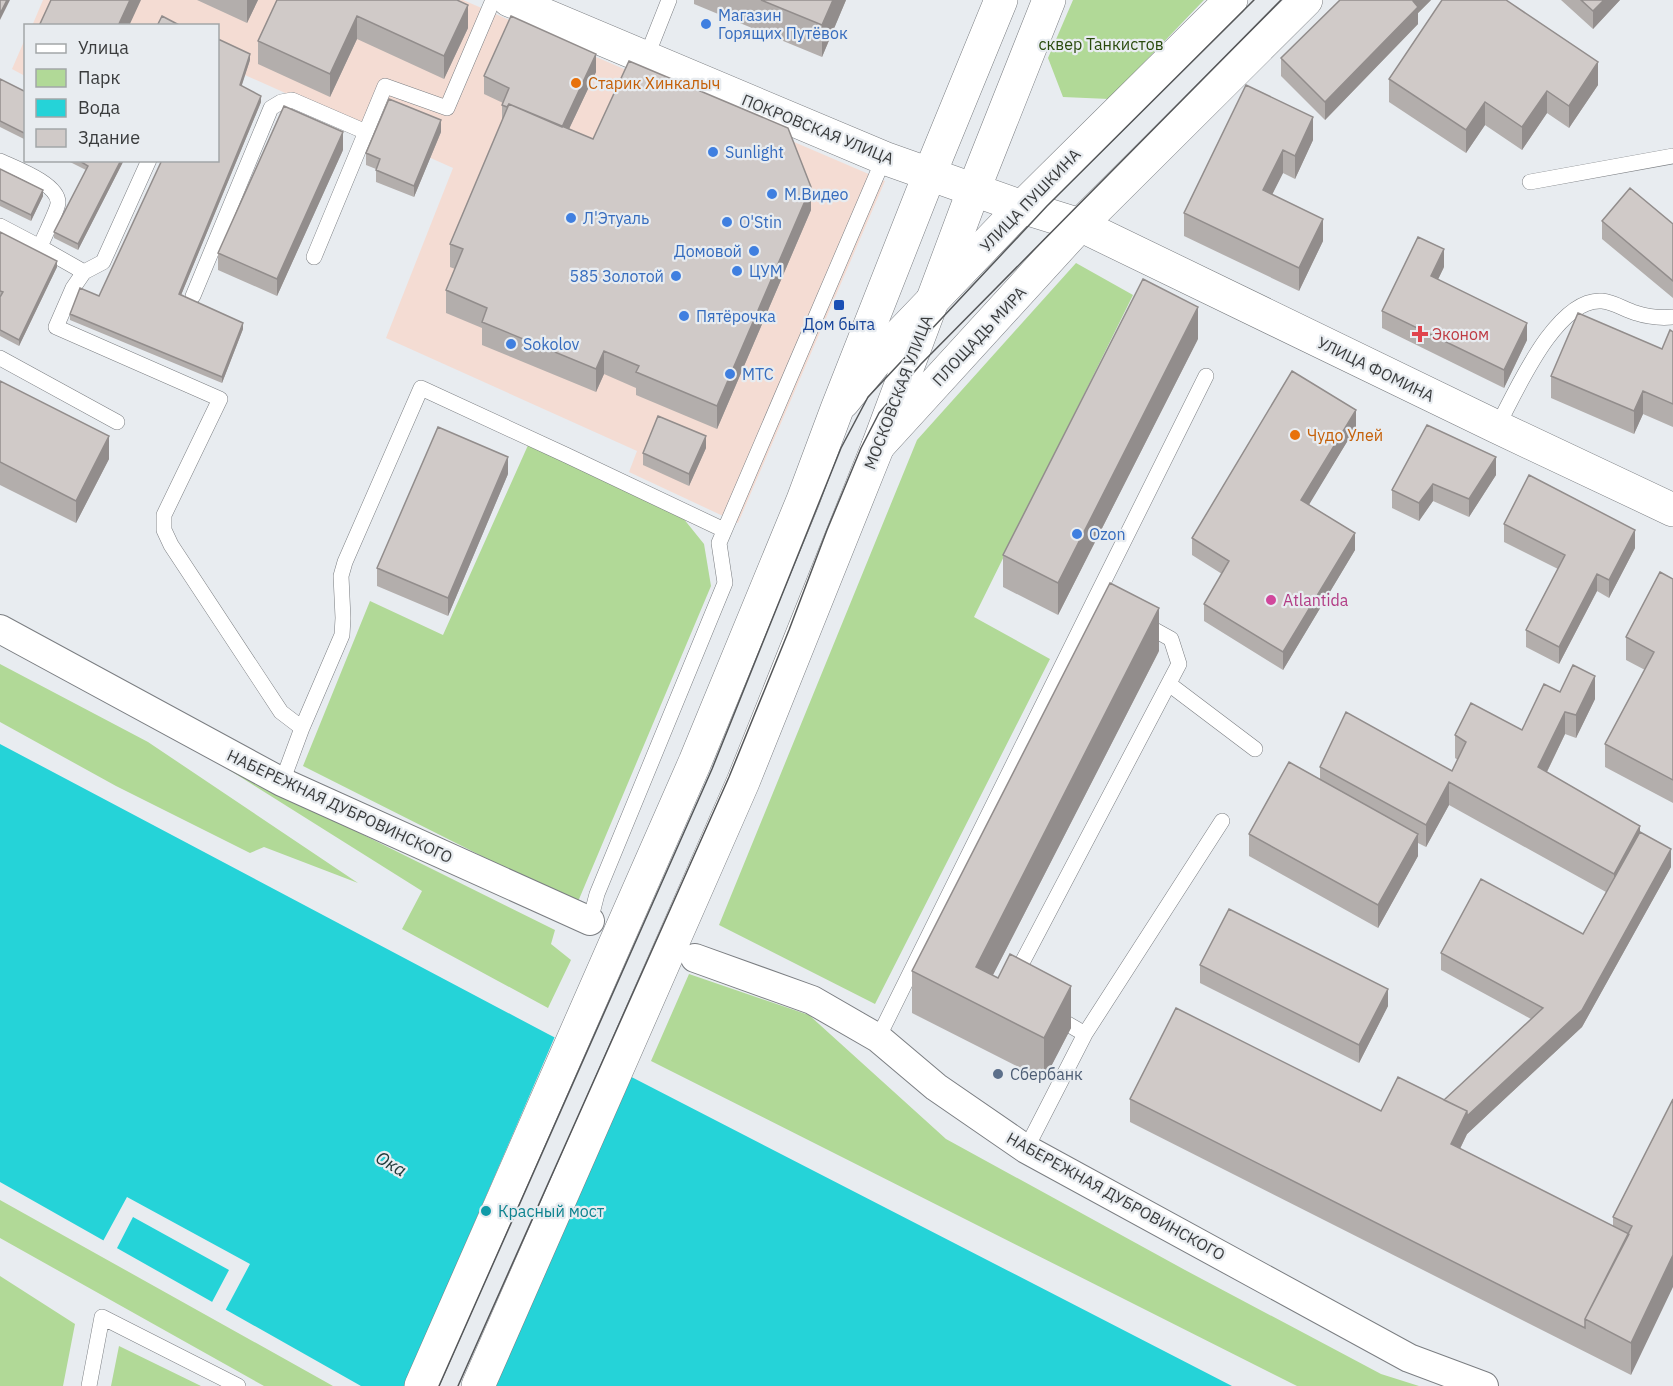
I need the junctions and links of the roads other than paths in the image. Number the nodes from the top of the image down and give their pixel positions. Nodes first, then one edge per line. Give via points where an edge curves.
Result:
1 (493, 0) edge
2 (509, 0) edge
3 (669, 0) edge
4 (1000, 0) edge
5 (1049, 0) edge
6 (1231, 0) edge
7 (1306, 0) edge
8 (646, 58) junction
9 (366, 132) junction
10 (1673, 156) edge
11 (884, 158) junction
12 (0, 161) edge
13 (148, 162) edge
14 (930, 173) junction
15 (1530, 182) dead end
16 (974, 189) junction
17 (1022, 207) junction
18 (1080, 225) junction
19 (0, 226) edge
20 (40, 247) junction
21 (314, 257) dead end
22 (84, 272) junction
23 (193, 296) dead end
24 (932, 301) junction
25 (1673, 317) edge
26 (0, 358) edge
27 (1206, 376) dead end
28 (837, 409) junction
29 (117, 422) dead end
30 (1497, 427) junction
31 (878, 446) junction
32 (1673, 510) edge
33 (724, 530) junction
34 (1096, 597) junction
35 (0, 629) edge
36 (1169, 684) junction
37 (302, 728) junction
38 (1255, 749) dead end
39 (282, 782) junction
40 (1222, 821) dead end
41 (590, 921) joint
42 (695, 958) dead end
43 (1018, 994) edge
44 (1037, 1005) edge
45 (1085, 1034) junction
46 (878, 1038) junction
47 (1026, 1149) junction
48 (89, 1386) edge
49 (238, 1386) edge
50 (421, 1386) edge
51 (478, 1386) edge
52 (1484, 1386) edge

1 - 9 lane via 447,108 385,86
2 - 8 main road, ПОКРОВСКАЯ УЛИЦА
3 - 8 lane
4 - 14 main road
5 - 16 main road, МОСКОВСКАЯ УЛИЦА
6 - 17 main road, УЛИЦА ПУШКИНА
7 - 18 main road
8 - 11 main road, ПОКРОВСКАЯ УЛИЦА
9 - 21 lane
9 - 23 lane via 292,100 271,108
10 - 15 lane
11 - 14 main road, ПОКРОВСКАЯ УЛИЦА
11 - 33 lane
12 - 20 lane via 48,185 55,193 58,204
13 - 22 lane via 103,262
14 - 16 main road, ПОКРОВСКАЯ УЛИЦА
14 - 28 main road
16 - 17 main road, ПОКРОВСКАЯ УЛИЦА
16 - 24 main road, МОСКОВСКАЯ УЛИЦА
17 - 18 main road, УЛИЦА ФОМИНА
17 - 24 main road, УЛИЦА ПУШКИНА
18 - 30 main road, УЛИЦА ФОМИНА
18 - 31 main road, ПЛОЩАДЬ МИРА
19 - 20 lane
20 - 22 lane
22 - 37 lane via 56,327 220,399 164,515 164,530 281,712
24 - 28 main road, УЛИЦА ПУШКИНА
24 - 31 main road, МОСКОВСКАЯ УЛИЦА
25 - 30 lane via 1637,313 1605,301 1581,306 1552,330 1542,344
26 - 29 lane
27 - 34 lane
28 - 50 main road via 695,762
30 - 32 main road, УЛИЦА ФОМИНА
31 - 51 main road, МОСКОВСКАЯ УЛИЦА via 743,782
33 - 37 lane via 421,388 345,562 341,576 342,635
33 - 41 lane via 719,543 726,583 597,894
34 - 36 lane via 1171,639 1179,664
34 - 46 lane
35 - 39 street, НАБЕРЕЖНАЯ ДУБРОВИНСКОГО
36 - 38 lane
36 - 43 lane via 1008,988
37 - 39 lane
39 - 41 street, НАБЕРЕЖНАЯ ДУБРОВИНСКОГО
40 - 45 lane
42 - 46 street, НАБЕРЕЖНАЯ ДУБРОВИНСКОГО via 812,1000
44 - 45 lane
45 - 47 lane
46 - 47 street, НАБЕРЕЖНАЯ ДУБРОВИНСКОГО via 936,1087
47 - 52 street, НАБЕРЕЖНАЯ ДУБРОВИНСКОГО via 1409,1358
48 - 49 lane via 102,1317

